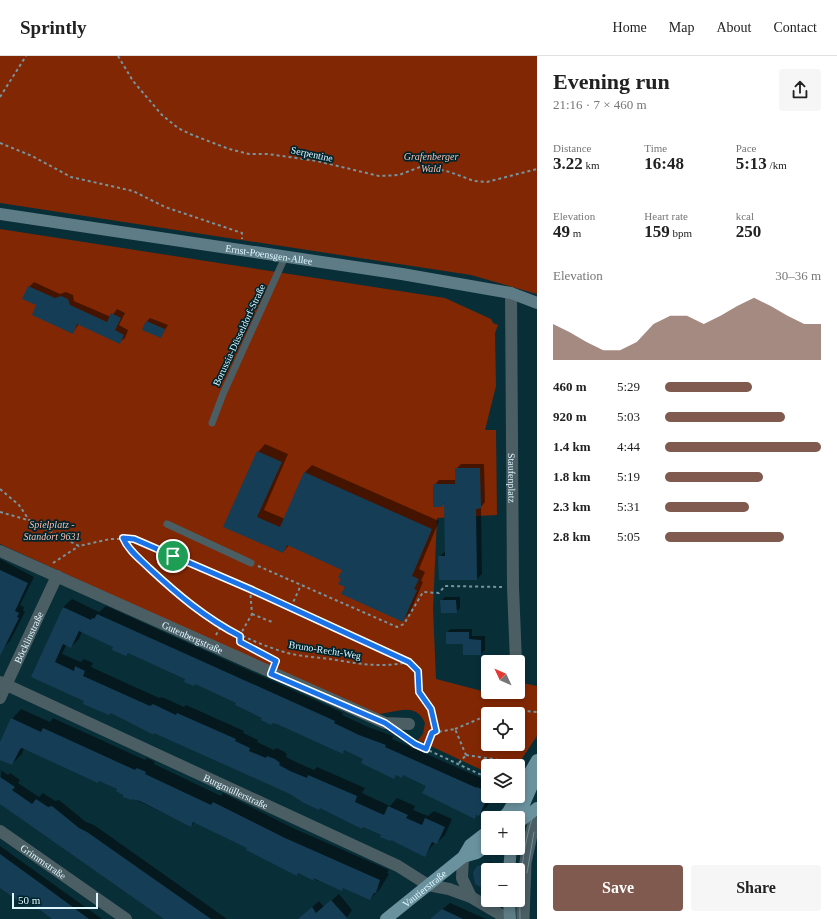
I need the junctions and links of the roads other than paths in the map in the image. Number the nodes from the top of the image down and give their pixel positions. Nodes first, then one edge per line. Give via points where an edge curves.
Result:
1 (0, 214) edge
2 (285, 256) junction
3 (511, 293) junction
4 (537, 303) edge
5 (212, 423) dead end
6 (167, 524) dead end
7 (0, 551) edge
8 (251, 564) road end
9 (57, 576) junction
10 (516, 655) edge
11 (3, 683) edge
12 (0, 698) edge
13 (409, 724) dead end
14 (537, 760) edge
15 (537, 774) edge
16 (525, 781) edge
17 (512, 811) edge
18 (536, 811) edge
19 (525, 818) edge
20 (0, 831) edge
21 (481, 836) edge
22 (481, 849) edge
23 (463, 857) junction
24 (428, 885) junction
25 (481, 898) edge
26 (481, 899) edge
27 (493, 907) edge
28 (509, 907) edge
29 (126, 919) edge
30 (386, 919) edge
31 (509, 919) edge
32 (520, 919) edge
33 (526, 919) edge

1 - 2 street, Ernst-Poensgen-Allee
2 - 3 street, Ernst-Poensgen-Allee
2 - 5 lane, Borussia-Düsseldorf-Straße
3 - 4 street, Ernst-Poensgen-Allee
3 - 10 street, Staufenplatz
6 - 8 lane
7 - 9 street, Gutenbergstraße
9 - 11 street, Böcklinstraße
9 - 13 street, Gutenbergstraße via 385,723
11 - 12 street, Böcklinstraße
11 - 24 street, Burgmüllerstraße via 398,866
14 - 16 main road
15 - 17 main road
18 - 19 main road
18 - 32 lane via 524,852
18 - 33 lane via 527,877
20 - 29 street, Grimmstraße
21 - 23 main road, Vautierstraße via 470,845
22 - 23 main road, Vautierstraße
23 - 24 main road, Vautierstraße
23 - 25 street via 462,878
24 - 26 street, Burgmüllerstraße
24 - 30 main road, Vautierstraße
27 - 31 street, Burgmüllerstraße
28 - 31 street

